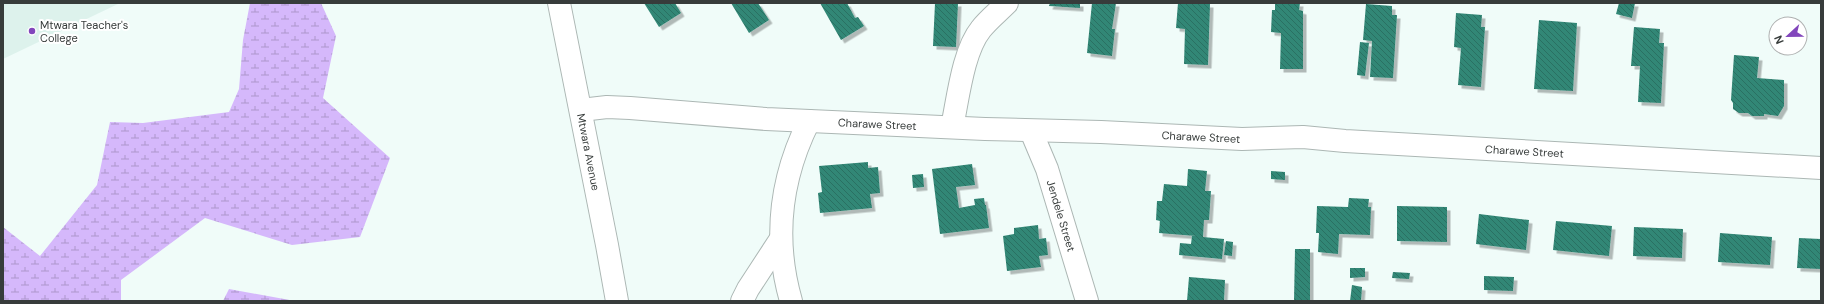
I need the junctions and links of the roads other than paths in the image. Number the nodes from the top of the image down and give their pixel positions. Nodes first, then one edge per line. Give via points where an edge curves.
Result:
1 (559, 3) edge
2 (1007, 3) edge
3 (581, 110) junction
4 (809, 120) junction
5 (952, 127) junction
6 (1032, 131) junction
7 (1821, 168) edge
8 (780, 240) junction
9 (617, 301) edge
10 (742, 301) edge
11 (791, 301) edge
12 (1088, 301) edge

1 - 3 street, Mtwara Avenue
2 - 5 street via 980,30 971,44
3 - 4 street, Charawe Street via 630,108
3 - 9 street, Mtwara Avenue
4 - 5 street, Charawe Street
4 - 8 street via 788,172 782,204
5 - 6 street, Charawe Street
6 - 7 street, Charawe Street via 1115,132 1242,139 1303,137
6 - 12 street, Jendele Street via 1047,169
8 - 10 street
8 - 11 street

